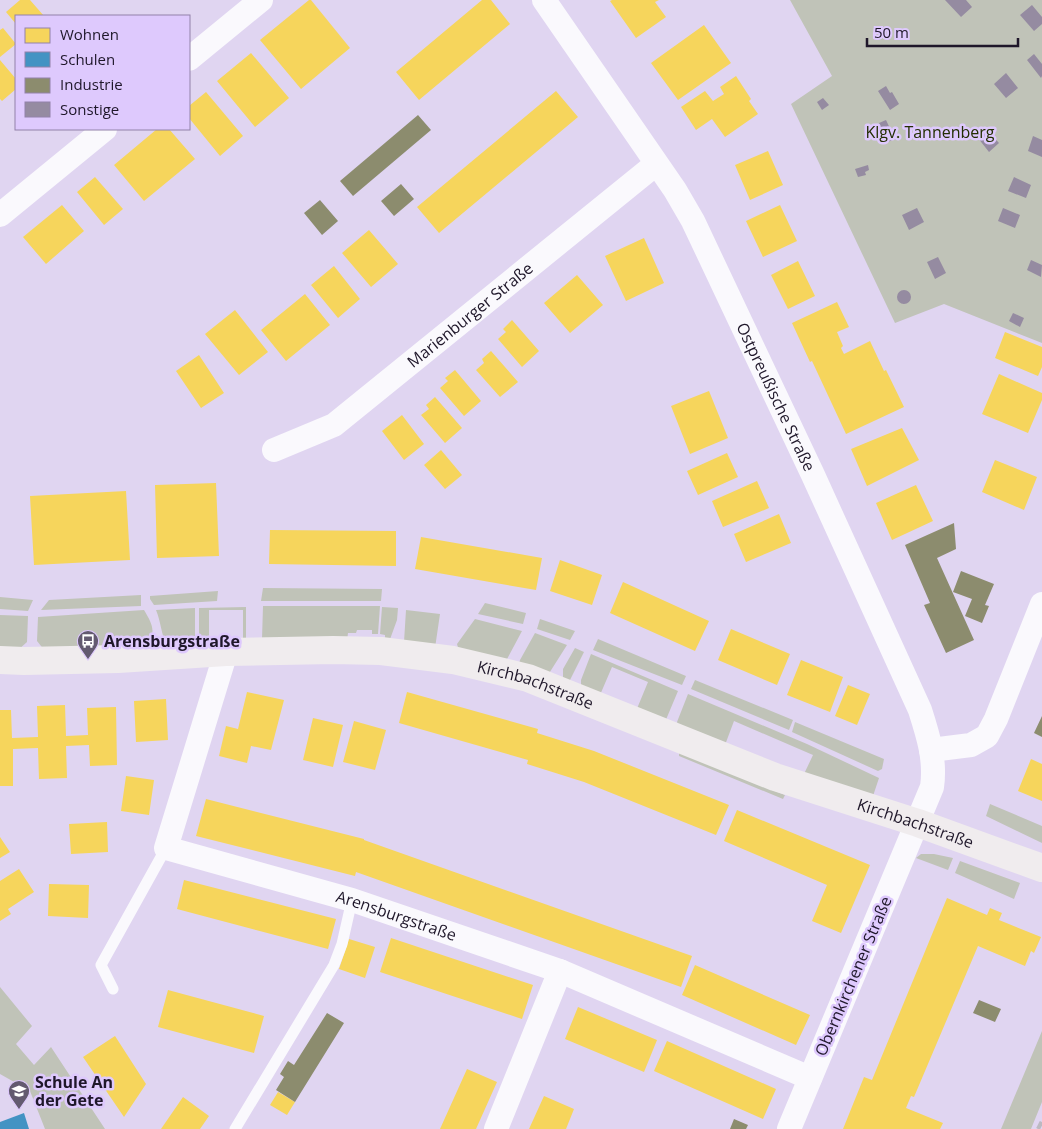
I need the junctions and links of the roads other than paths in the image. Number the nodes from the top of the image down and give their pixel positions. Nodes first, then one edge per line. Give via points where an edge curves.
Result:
1 (261, 0) edge
2 (544, 0) edge
3 (190, 58) edge
4 (103, 130) edge
5 (656, 164) junction
6 (0, 215) edge
7 (274, 450) dead end
8 (1042, 604) edge
9 (226, 652) junction
10 (0, 660) edge
11 (931, 750) junction
12 (918, 823) junction
13 (166, 848) junction
14 (1042, 868) edge
15 (352, 900) junction
16 (560, 971) junction
17 (113, 989) dead end
18 (810, 1078) junction
19 (235, 1129) edge
20 (496, 1129) edge
21 (788, 1129) edge

1 - 3 street
2 - 5 street, Ostpreußische Straße
4 - 6 street
5 - 7 street, Marienburger Straße via 334,425
5 - 11 street, Ostpreußische Straße via 692,221 813,475 920,710
8 - 11 street via 987,736 971,745
9 - 10 main road, Kirchbachstraße via 118,659
9 - 12 main road, Kirchbachstraße via 373,650 491,668 536,681 775,777
9 - 13 street
11 - 12 street, Ostpreußische Straße via 932,787
12 - 14 main road, Kirchbachstraße
12 - 18 street, Obernkirchener Straße
13 - 15 street, Arensburgstraße
13 - 17 lane via 101,965
15 - 16 street, Arensburgstraße
15 - 19 lane via 334,965
16 - 18 street, Arensburgstraße
16 - 20 street
18 - 21 street, Obernkirchener Straße

